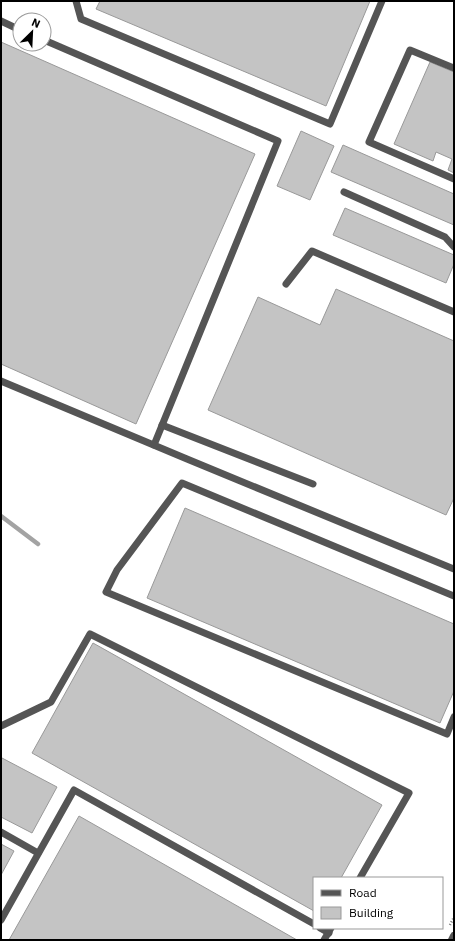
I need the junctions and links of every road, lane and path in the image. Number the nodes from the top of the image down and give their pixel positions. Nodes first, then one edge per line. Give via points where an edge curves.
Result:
1 (76, 1) edge
2 (382, 1) edge
3 (1, 21) edge
4 (12, 26) edge
5 (52, 43) edge
6 (454, 68) edge
7 (454, 179) edge
8 (344, 192) dead end
9 (454, 247) edge
10 (286, 284) dead end
11 (454, 312) edge
12 (1, 381) edge
13 (162, 425) junction
14 (154, 445) junction
15 (313, 484) dead end
16 (454, 569) edge
17 (454, 596) edge
18 (454, 717) edge
19 (1, 726) edge
20 (1, 832) edge
21 (38, 853) junction
22 (361, 877) edge
23 (1, 920) edge
24 (313, 923) edge
25 (330, 930) edge
26 (454, 936) edge
27 (324, 940) edge
28 (452, 940) edge

1 - 2 lane via 80,19 330,124
3 - 4 lane
5 - 13 lane via 278,141
6 - 7 lane via 410,50 369,142
8 - 9 lane via 445,237
10 - 11 lane via 312,251
12 - 14 lane
13 - 14 lane
13 - 15 lane
14 - 16 lane
17 - 18 lane via 182,482 117,570 106,592 447,734
19 - 22 lane via 51,702 90,634 409,793
20 - 21 lane
21 - 23 lane
21 - 24 lane via 74,790
25 - 27 lane
26 - 28 street

